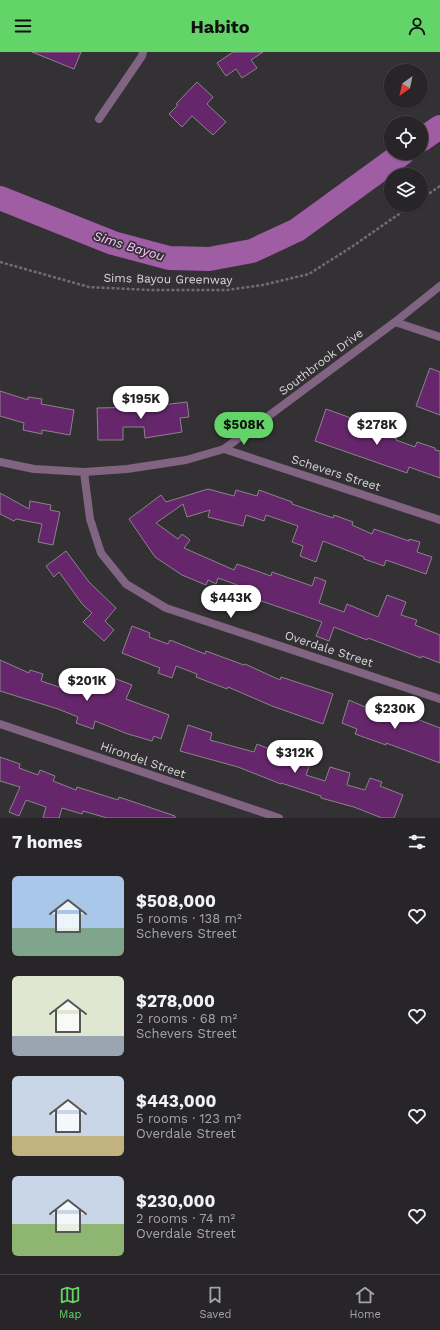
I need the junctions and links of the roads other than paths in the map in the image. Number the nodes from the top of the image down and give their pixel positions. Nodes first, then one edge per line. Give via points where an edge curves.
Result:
1 (144, 53) edge
2 (98, 119) dead end
3 (440, 286) edge
4 (395, 322) junction
5 (440, 337) edge
6 (224, 449) junction
7 (0, 462) edge
8 (84, 472) junction
9 (440, 520) edge
10 (440, 699) edge
11 (0, 724) edge
12 (279, 818) edge

1 - 2 street
3 - 4 street, Southbrook Drive
4 - 5 street
4 - 6 street, Southbrook Drive
6 - 8 street, Southbrook Drive via 186,460 127,469
6 - 9 street, Schevers Street
7 - 8 street, Southbrook Drive via 34,469
8 - 10 street, Overdale Street via 90,519 101,553 126,584 166,608
11 - 12 street, Hirondel Street

